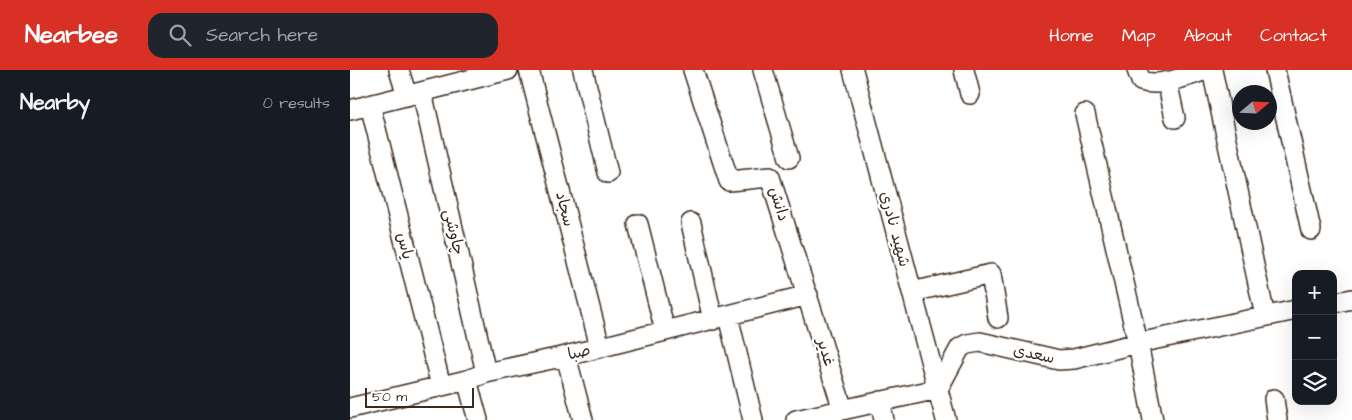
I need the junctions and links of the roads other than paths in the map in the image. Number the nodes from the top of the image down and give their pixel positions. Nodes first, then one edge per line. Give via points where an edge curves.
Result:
1 (399, 70) edge
2 (508, 70) edge
3 (529, 70) edge
4 (583, 70) edge
5 (693, 70) edge
6 (763, 70) edge
7 (853, 70) edge
8 (964, 70) edge
9 (1137, 70) edge
10 (1207, 70) edge
11 (1212, 70) edge
12 (1275, 70) edge
13 (1167, 81) junction
14 (414, 94) junction
15 (970, 94) dead end
16 (370, 105) junction
17 (350, 110) edge
18 (1085, 114) dead end
19 (1175, 118) dead end
20 (789, 158) dead end
21 (608, 173) dead end
22 (691, 223) dead end
23 (638, 224) dead end
24 (1311, 230) dead end
25 (912, 292) junction
26 (808, 295) junction
27 (1352, 299) edge
28 (1337, 302) edge
29 (1292, 311) edge
30 (1265, 316) junction
31 (721, 318) junction
32 (998, 318) dead end
33 (665, 331) junction
34 (1138, 343) junction
35 (600, 347) junction
36 (566, 356) junction
37 (486, 373) junction
38 (467, 380) junction
39 (441, 386) junction
40 (938, 389) junction
41 (1274, 399) dead end
42 (880, 401) junction
43 (350, 408) edge
44 (843, 410) junction
45 (804, 419) edge
46 (478, 420) edge
47 (583, 420) edge
48 (753, 420) edge
49 (884, 420) edge
50 (946, 420) edge
51 (1153, 420) edge
52 (1278, 420) edge

1 - 14 street, چاوشی
2 - 14 street
3 - 35 street, سجاد
4 - 21 street
5 - 26 street, دانش via 729,181 770,177
6 - 20 street
7 - 25 street, شهید نادری
8 - 15 street
9 - 13 street via 1141,80 1149,84
10 - 13 street
11 - 30 street
12 - 24 street
13 - 19 street
14 - 16 street
14 - 37 street, چاوشی
16 - 17 street
16 - 39 street, یاس
18 - 34 street
22 - 31 street
23 - 33 street
25 - 32 street via 990,274
25 - 40 street, شهید نادری
26 - 31 street, صبا
26 - 44 street, غدیر
27 - 28 street
29 - 30 street, سعدی
30 - 34 street, سعدی
31 - 33 street, صبا
31 - 48 street
33 - 35 street, صبا
34 - 40 street, سعدی via 1059,360 980,342 967,344 960,348
34 - 51 street
35 - 36 street, صبا
36 - 37 street, صبا
36 - 47 street
37 - 38 street, صبا
38 - 39 street, صبا
38 - 46 street
39 - 43 street, صبا
40 - 42 street
40 - 50 street, شهید نادری
41 - 52 street
42 - 44 street
42 - 49 street
44 - 45 street

